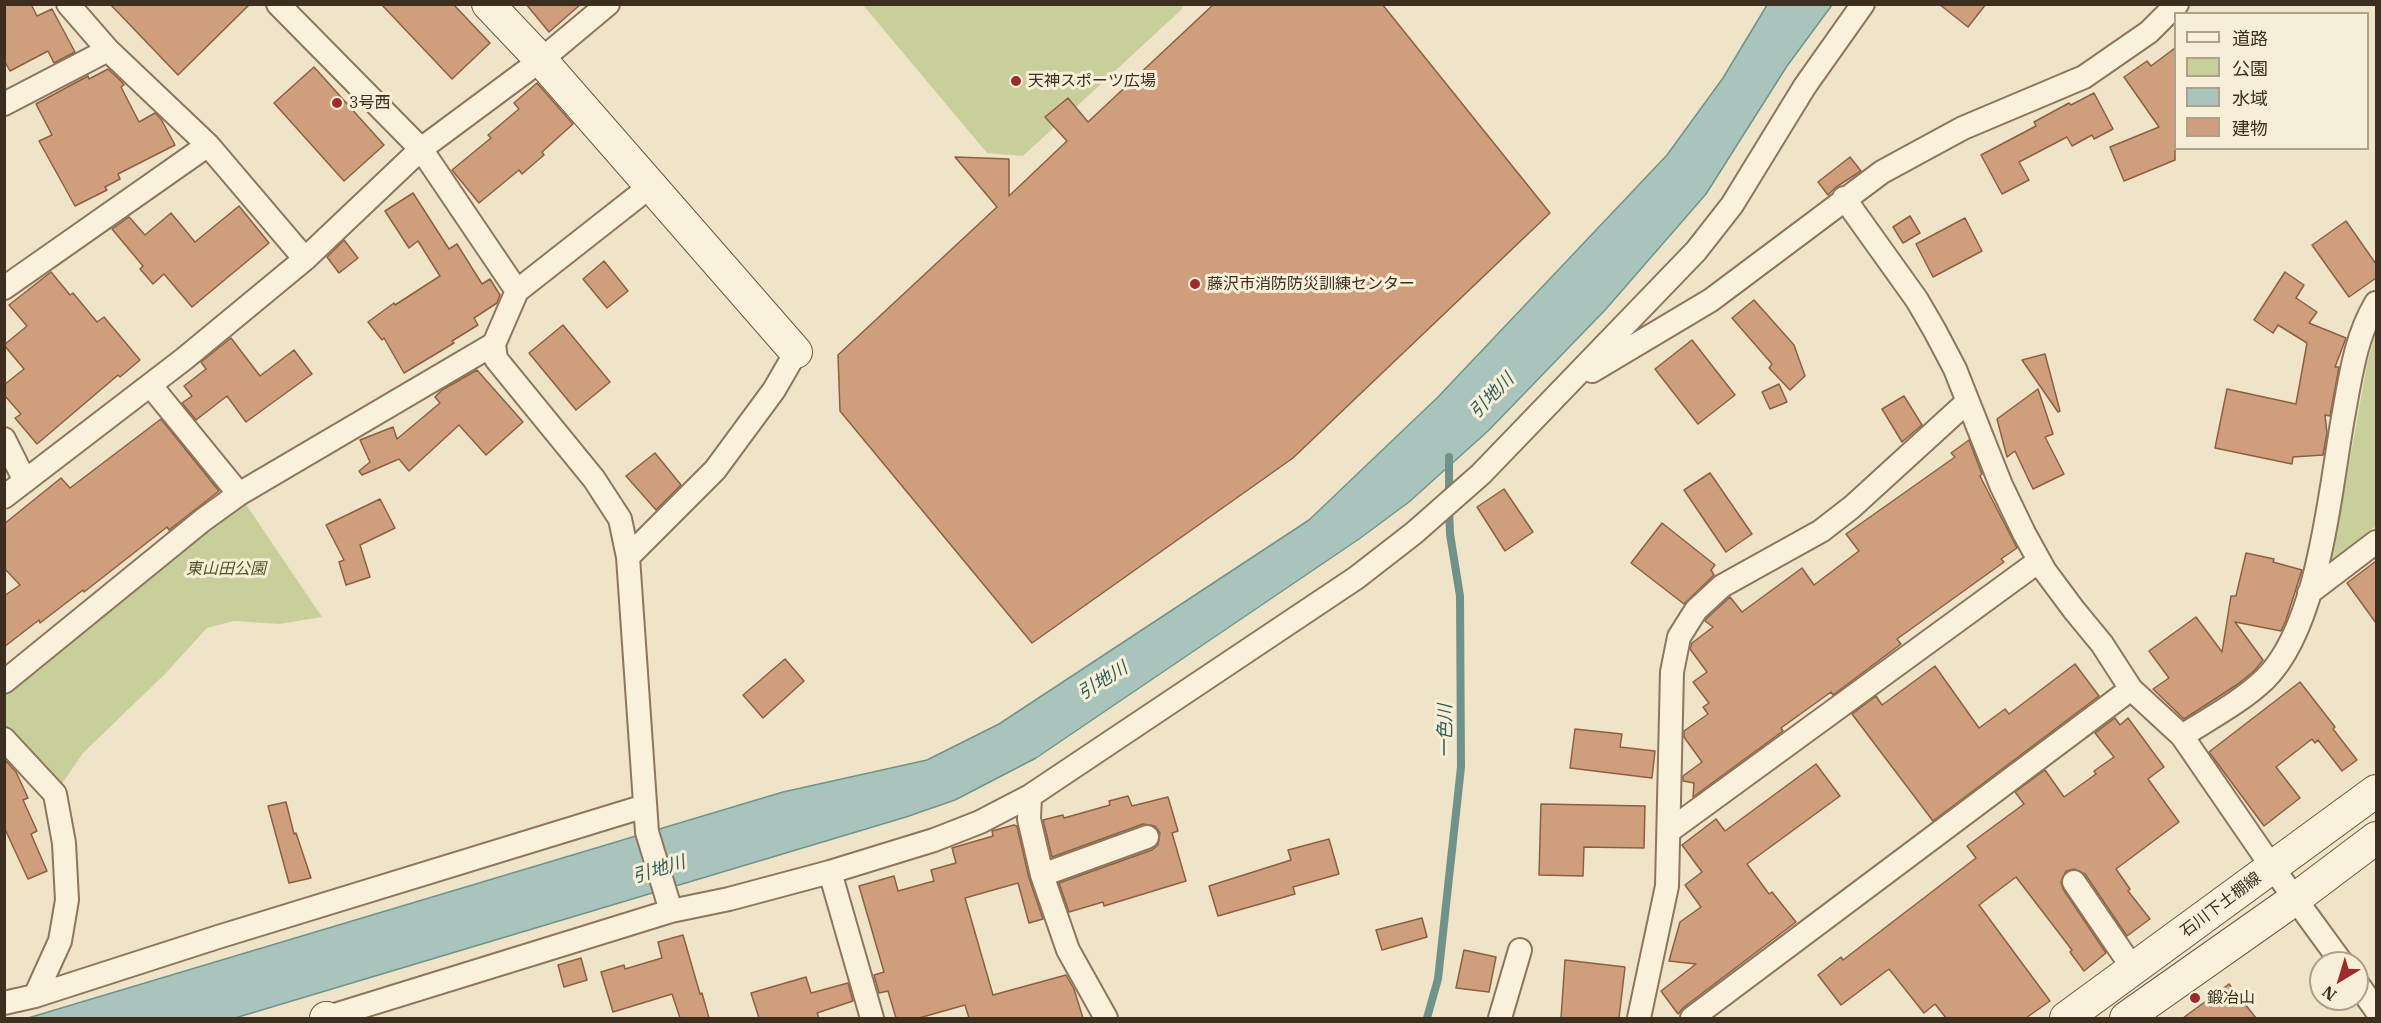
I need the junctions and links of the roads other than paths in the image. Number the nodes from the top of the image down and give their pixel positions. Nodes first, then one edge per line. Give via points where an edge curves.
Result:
1 (68, 4) edge
2 (278, 4) edge
3 (488, 4) edge
4 (608, 4) edge
5 (1863, 4) edge
6 (2177, 4) edge
7 (108, 50) junction
8 (541, 60) junction
9 (4, 104) edge
10 (208, 145) junction
11 (421, 149) junction
12 (652, 185) junction
13 (1844, 198) junction
14 (305, 259) junction
15 (4, 288) edge
16 (518, 291) junction
17 (2376, 303) edge
18 (494, 344) junction
19 (796, 352) joint
20 (1569, 384) junction
21 (151, 386) junction
22 (1967, 402) junction
23 (4, 440) edge
24 (25, 481) junction
25 (238, 494) junction
26 (4, 497) edge
27 (2376, 542) edge
28 (628, 557) junction
29 (2039, 561) junction
30 (2309, 593) junction
31 (4, 682) edge
32 (2131, 688) junction
33 (2182, 736) junction
34 (4, 739) edge
35 (2376, 791) edge
36 (1030, 796) junction
37 (645, 806) junction
38 (1669, 831) junction
39 (1147, 837) dead end
40 (2376, 838) edge
41 (2272, 867) junction
42 (830, 872) junction
43 (1042, 875) junction
44 (2074, 882) dead end
45 (2295, 899) junction
46 (669, 903) junction
47 (1520, 950) dead end
48 (2333, 951) edge
49 (2134, 970) junction
50 (35, 996) junction
51 (4, 1003) edge
52 (326, 1018) edge
53 (872, 1018) edge
54 (1106, 1018) edge
55 (1500, 1018) edge
56 (1639, 1018) edge
57 (1692, 1018) edge
58 (2066, 1018) edge
59 (2126, 1018) edge

1 - 7 street
2 - 11 street
3 - 8 street
4 - 8 street
5 - 20 street via 1718,223
6 - 13 street via 2149,32 2084,77 1927,146
7 - 9 street
7 - 10 street
8 - 11 street
8 - 12 street
10 - 14 street
10 - 15 street
11 - 14 street
11 - 16 street
12 - 16 street
12 - 19 street
13 - 20 street via 1711,300
13 - 22 street via 1931,323
14 - 21 street
16 - 18 street
17 - 30 street via 2366,320 2354,359
18 - 25 street
18 - 28 street via 496,359 594,479 620,519
19 - 28 street via 715,470
20 - 36 street via 1464,489 1347,585
21 - 24 street
21 - 25 street
22 - 29 street
22 - 38 street via 1821,531 1722,586 1696,610 1679,638 1672,672
23 - 24 street
24 - 26 street
25 - 31 street
27 - 30 street
28 - 37 street
29 - 32 street
29 - 38 street
30 - 33 street via 2297,630 2264,679
32 - 33 street
32 - 57 street
33 - 41 street
34 - 50 street via 56,794 64,843 67,900 60,941
35 - 41 street, 石川下土棚線
36 - 42 street via 934,840
36 - 43 street via 1029,819
37 - 46 street via 647,832
37 - 50 street
38 - 56 street via 1666,886
39 - 43 street
40 - 45 street
41 - 45 street
41 - 49 street, 石川下土棚線
42 - 46 street via 729,899
42 - 53 street
43 - 54 street via 1068,950
44 - 49 street
45 - 48 street
45 - 59 street
46 - 52 street
47 - 55 street
49 - 58 street, 石川下土棚線
50 - 51 street

